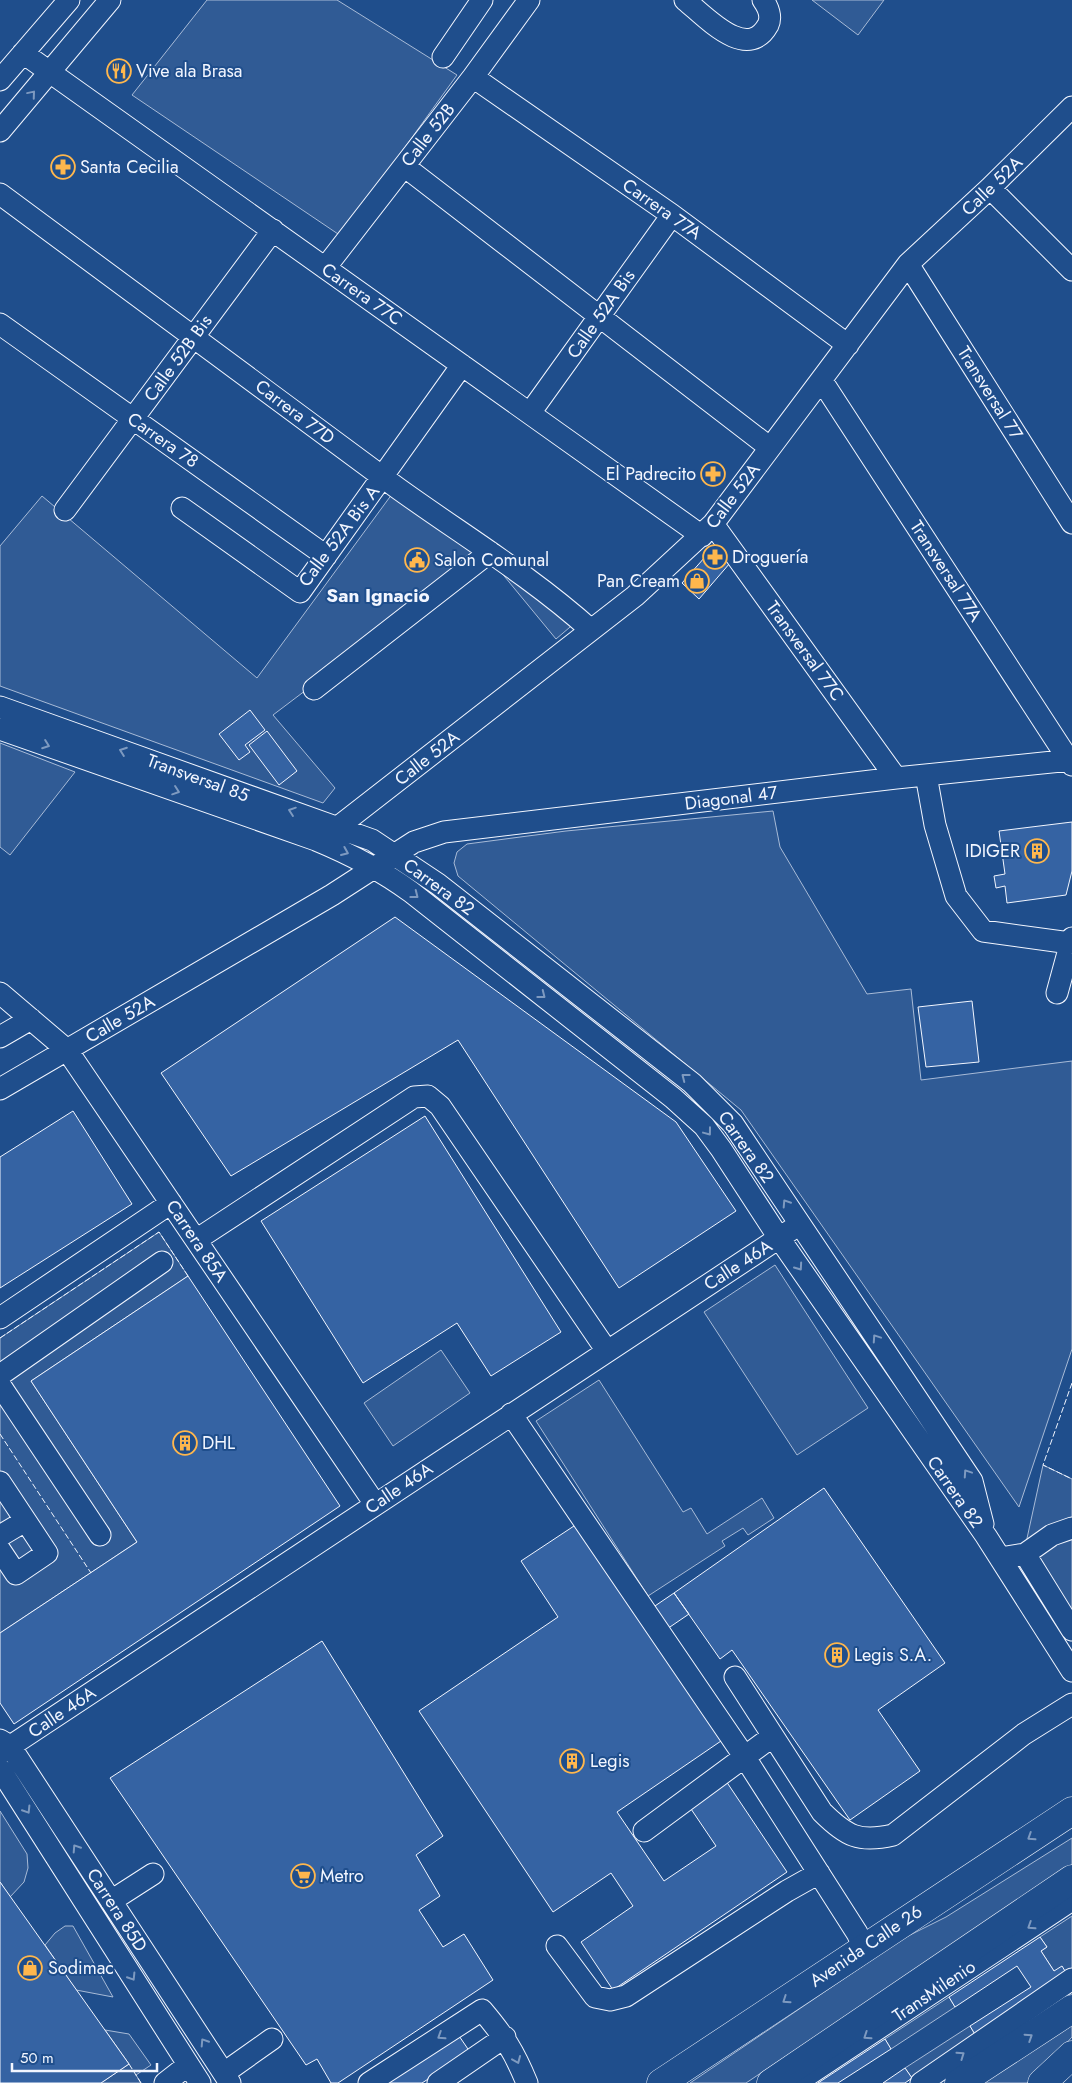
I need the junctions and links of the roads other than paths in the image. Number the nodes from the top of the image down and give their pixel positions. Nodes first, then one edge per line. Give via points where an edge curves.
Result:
1 (69, 0) edge
2 (110, 0) edge
3 (482, 0) edge
4 (529, 0) edge
5 (685, 0) edge
6 (763, 0) edge
7 (23, 53) junction
8 (443, 57) dead end
9 (50, 72) junction
10 (473, 77) junction
11 (0, 80) edge
12 (1072, 107) edge
13 (0, 131) edge
14 (404, 166) junction
15 (990, 188) junction
16 (0, 194) edge
17 (672, 215) junction
18 (272, 230) junction
19 (908, 264) junction
20 (325, 268) junction
21 (1072, 270) edge
22 (599, 316) junction
23 (0, 324) edge
24 (194, 337) junction
25 (848, 345) junction
26 (462, 365) junction
27 (822, 381) junction
28 (530, 413) junction
29 (133, 419) junction
30 (769, 447) junction
31 (383, 477) junction
32 (1063, 492) edge
33 (182, 508) dead end
34 (65, 510) dead end
35 (1072, 523) edge
36 (708, 530) junction
37 (490, 552) junction
38 (326, 556) junction
39 (591, 630) junction
40 (314, 690) dead end
41 (0, 707) edge
42 (0, 729) edge
43 (1071, 762) edge
44 (926, 775) junction
45 (896, 778) junction
46 (338, 827) junction
47 (394, 854) junction
48 (375, 867) junction
49 (1071, 940) edge
50 (0, 993) edge
51 (1058, 993) dead end
52 (31, 1019) junction
53 (0, 1037) edge
54 (67, 1050) junction
55 (0, 1089) edge
56 (171, 1203) junction
57 (800, 1224) junction
58 (779, 1238) junction
59 (196, 1240) junction
60 (162, 1262) dead end
61 (0, 1318) edge
62 (607, 1351) junction
63 (0, 1375) edge
64 (0, 1385) edge
65 (511, 1414) junction
66 (0, 1482) edge
67 (375, 1504) junction
68 (25, 1521) junction
69 (1072, 1528) edge
70 (100, 1535) dead end
71 (0, 1536) edge
72 (986, 1536) junction
73 (0, 1550) edge
74 (1026, 1554) junction
75 (1000, 1558) junction
76 (8, 1579) edge
77 (1072, 1630) edge
78 (1072, 1671) edge
79 (735, 1677) dead end
80 (1072, 1704) edge
81 (773, 1736) junction
82 (3, 1746) edge
83 (744, 1756) junction
84 (0, 1769) edge
85 (1072, 1810) edge
86 (644, 1831) dead end
87 (819, 1873) junction
88 (153, 1874) dead end
89 (1072, 1879) edge
90 (1072, 1900) edge
91 (111, 1901) junction
92 (557, 1946) dead end
93 (864, 1948) junction
94 (1072, 1979) edge
95 (1072, 2009) edge
96 (505, 2037) junction
97 (272, 2038) dead end
98 (1072, 2055) edge
99 (188, 2065) junction
100 (227, 2078) edge
101 (166, 2083) edge
102 (200, 2083) edge
103 (369, 2083) edge
104 (438, 2083) edge
105 (527, 2083) edge
106 (661, 2083) edge
107 (771, 2083) edge
108 (796, 2083) edge
109 (921, 2083) edge
110 (959, 2083) edge
111 (1042, 2083) edge

1 - 7 street
2 - 9 street
3 - 8 street
4 - 10 street, Calle 52B
5 - 6 street via 732,37 744,40 760,36 769,24 769,7
7 - 9 street, Carrera 77C
7 - 11 street
13 -> 9 street
9 - 18 street, Carrera 77C
10 - 14 street, Calle 52B
10 - 17 street, Carrera 77A
12 - 15 street, Calle 52A
14 - 20 street, Calle 52B
14 - 22 street
15 - 19 street, Calle 52A
15 - 21 street
16 - 24 street, Carrera 77D
17 - 22 street, Calle 52A Bis
17 - 25 street, Carrera 77A
18 - 20 street, Carrera 77C
18 - 24 street, Calle 52B Bis
19 - 25 street, Calle 52A
19 - 32 street, Transversal 77
20 - 26 street, Carrera 77C
22 - 28 street, Calle 52A Bis
22 - 30 street
23 - 29 street, Carrera 78
24 - 29 street, Calle 52B Bis
24 - 31 street, Carrera 77D
25 - 27 street, Calle 52A
26 - 28 street, Carrera 77C
26 - 31 street, Calle 52A Bis A
27 - 30 street, Calle 52A
27 - 43 street, Transversal 77A
28 - 36 street, Carrera 77C
29 - 34 street, Calle 52B Bis
29 - 38 street, Carrera 78
30 - 36 street, Calle 52A
31 - 37 street, Carrera 77D
31 - 38 street, Calle 52A Bis A
32 - 35 street, Transversal 77
33 - 38 street, Calle 52A Bis A via 300,592
36 - 39 street, Calle 52A via 635,596
36 - 45 street, Transversal 77C
37 - 39 street, Carrera 77D
37 - 40 street
39 - 46 street, Calle 52A
46 -> 41 street, Transversal 85
42 -> 48 street, Transversal 85 via 316,840
43 - 44 street, Diagonal 47
44 - 45 street, Diagonal 47
44 - 49 street via 935,825 956,896 983,931
45 - 47 street, Diagonal 47 via 444,832 414,842
46 - 47 street, Transversal 85 via 372,840
47 - 48 street, Calle 52A
57 -> 47 street, Carrera 82 via 733,1124 692,1082
48 - 54 street, Calle 52A
48 -> 58 street, Carrera 82 via 650,1080 704,1126
49 - 51 street
50 - 52 street, Carrera 85A
52 - 53 street
52 - 54 street, Carrera 85A
54 - 55 street, Calle 52A
54 - 56 street, Carrera 85A
56 - 59 street, Carrera 85A
56 - 61 street
57 - 58 street, Calle 46A
72 -> 57 street, Carrera 82 via 972,1480
58 - 62 street, Calle 46A
58 -> 72 street, Carrera 82
59 - 62 street via 414,1097 428,1096 440,1106
59 - 67 street, Carrera 85A
60 - 63 street
62 - 65 street, Calle 46A
64 - 70 street
65 - 67 street, Calle 46A
65 - 83 street
66 - 68 street
67 - 82 street, Calle 46A
68 - 71 street
68 - 76 street via 47,1553
69 - 74 street via 1052,1535
72 - 75 street, Carrera 82
73 - 76 street
74 - 75 street
74 - 77 street
75 - 78 street, Carrera 82
79 - 81 street
80 - 81 street via 1024,1734 893,1835 879,1838 858,1837 840,1830 822,1812
81 - 83 street
91 -> 82 street, Carrera 85D
83 - 86 street
83 - 87 street
84 -> 99 street, Carrera 85D
85 -> 93 main road, Avenida Calle 26
87 - 92 street via 618,2000 595,1997
87 - 93 street
88 - 91 street
89 - 107 main road
90 -> 108 street, TransMilenio
100 -> 91 street, Carrera 85D
93 -> 106 main road, Avenida Calle 26
109 -> 94 street
110 -> 95 main road
96 -> 103 street via 482,2010
96 - 104 street
96 -> 105 street
97 - 100 street
98 - 111 main road
99 - 101 street
99 - 102 street, Carrera 85D

